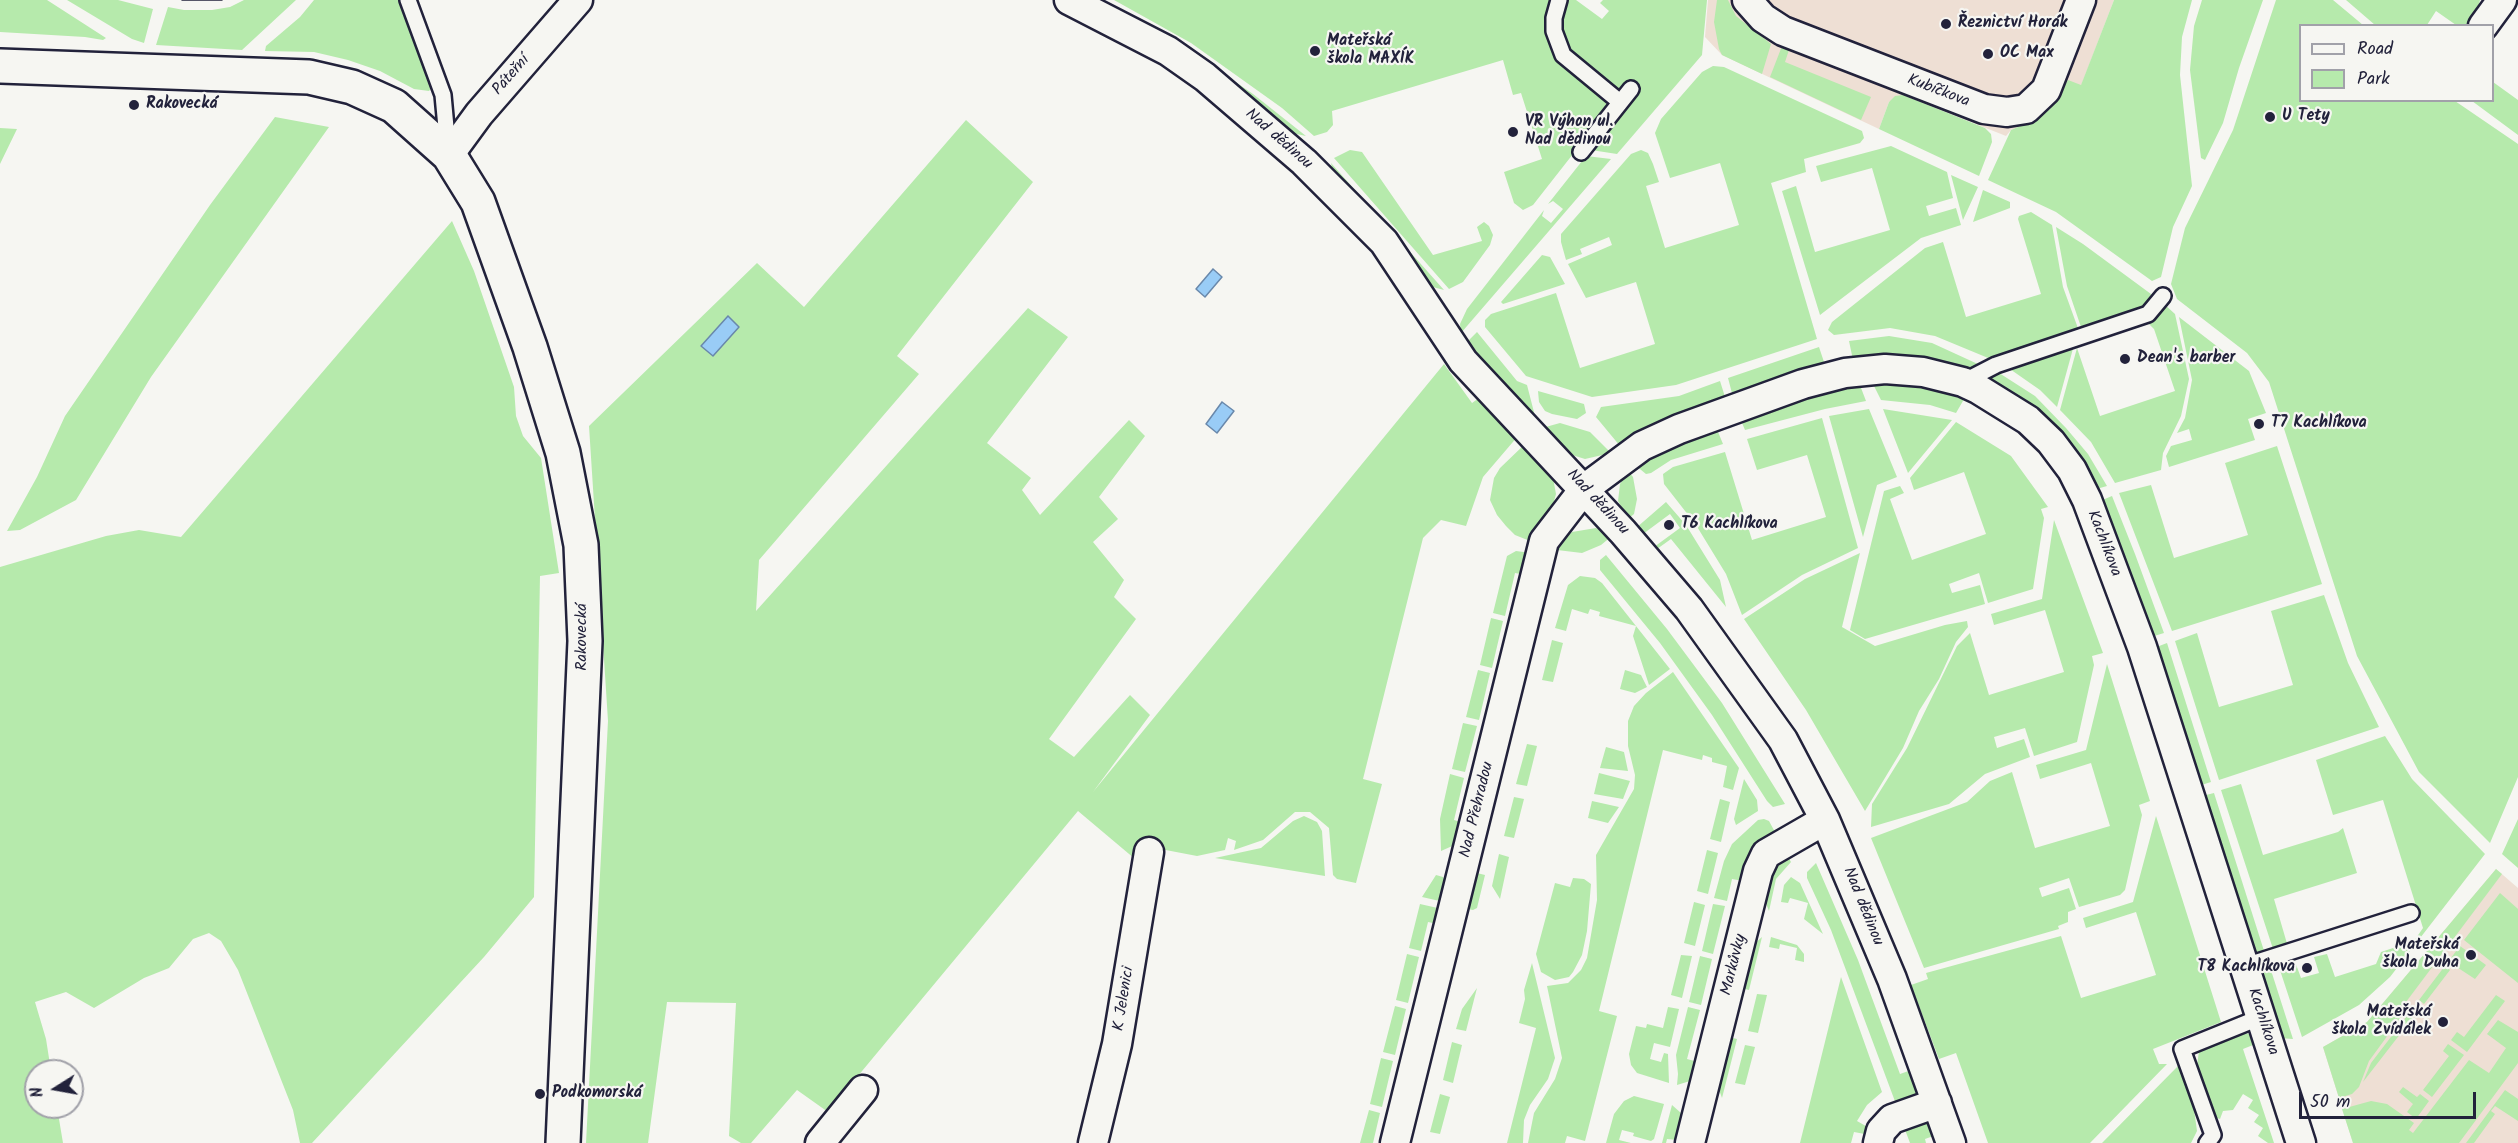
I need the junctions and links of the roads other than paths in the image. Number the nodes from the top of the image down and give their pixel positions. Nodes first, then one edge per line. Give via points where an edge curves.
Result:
1 (408, 0) edge
2 (578, 0) edge
3 (1070, 0) edge
4 (1559, 0) edge
5 (1747, 0) edge
6 (2081, 0) edge
7 (2502, 0) edge
8 (2484, 24) edge
9 (0, 66) edge
10 (1631, 89) dead end
11 (1620, 102) junction
12 (1581, 152) dead end
13 (449, 155) junction
14 (2163, 296) dead end
15 (1964, 382) junction
16 (1584, 489) junction
17 (1825, 820) junction
18 (1149, 852) dead end
19 (2411, 913) dead end
20 (2245, 966) junction
21 (2261, 1017) junction
22 (863, 1090) dead end
23 (1937, 1103) junction
24 (2212, 1140) edge
25 (563, 1143) edge
26 (820, 1143) edge
27 (1093, 1143) edge
28 (1395, 1143) edge
29 (1690, 1143) edge
30 (1878, 1143) edge
31 (1951, 1143) edge
32 (2301, 1143) edge

1 - 13 lane via 443,95
2 - 13 street, Páteřní via 479,114
3 - 16 street, Nad dědinou via 1168,51 1205,77 1304,162 1384,242 1463,361
4 - 11 lane via 1554,18 1557,44 1563,55
5 - 6 street, Kubíčkova via 1763,18 1783,31 1984,109 2007,112 2026,109 2046,90
7 - 8 street
9 - 13 main road, Rakovecká via 309,77 352,87 394,106
10 - 11 lane
11 - 12 lane
13 - 25 main road, Rakovecká via 478,202 530,347 563,453 581,545 585,641
14 - 15 lane via 2148,314 1996,365
15 - 16 street, Kachlíkova via 1923,372 1885,369 1845,373 1803,384 1642,446
15 - 20 street, Kachlíkova via 2028,420 2072,470 2142,647
16 - 17 street, Nad dědinou via 1689,609 1731,666 1783,740
16 - 28 street, Nad Přehradou via 1544,541
17 - 23 street, Nad dědinou via 1892,979
17 - 29 street, Markůvky via 1766,854 1758,871
18 - 27 street, K Jelenici via 1117,1044
19 - 20 lane
20 - 21 street, Kachlíkova
21 - 24 lane via 2182,1049
21 - 32 street, Kachlíkova
22 - 26 street
23 - 30 street via 1892,1119 1881,1131
23 - 31 street, Nad dědinou

